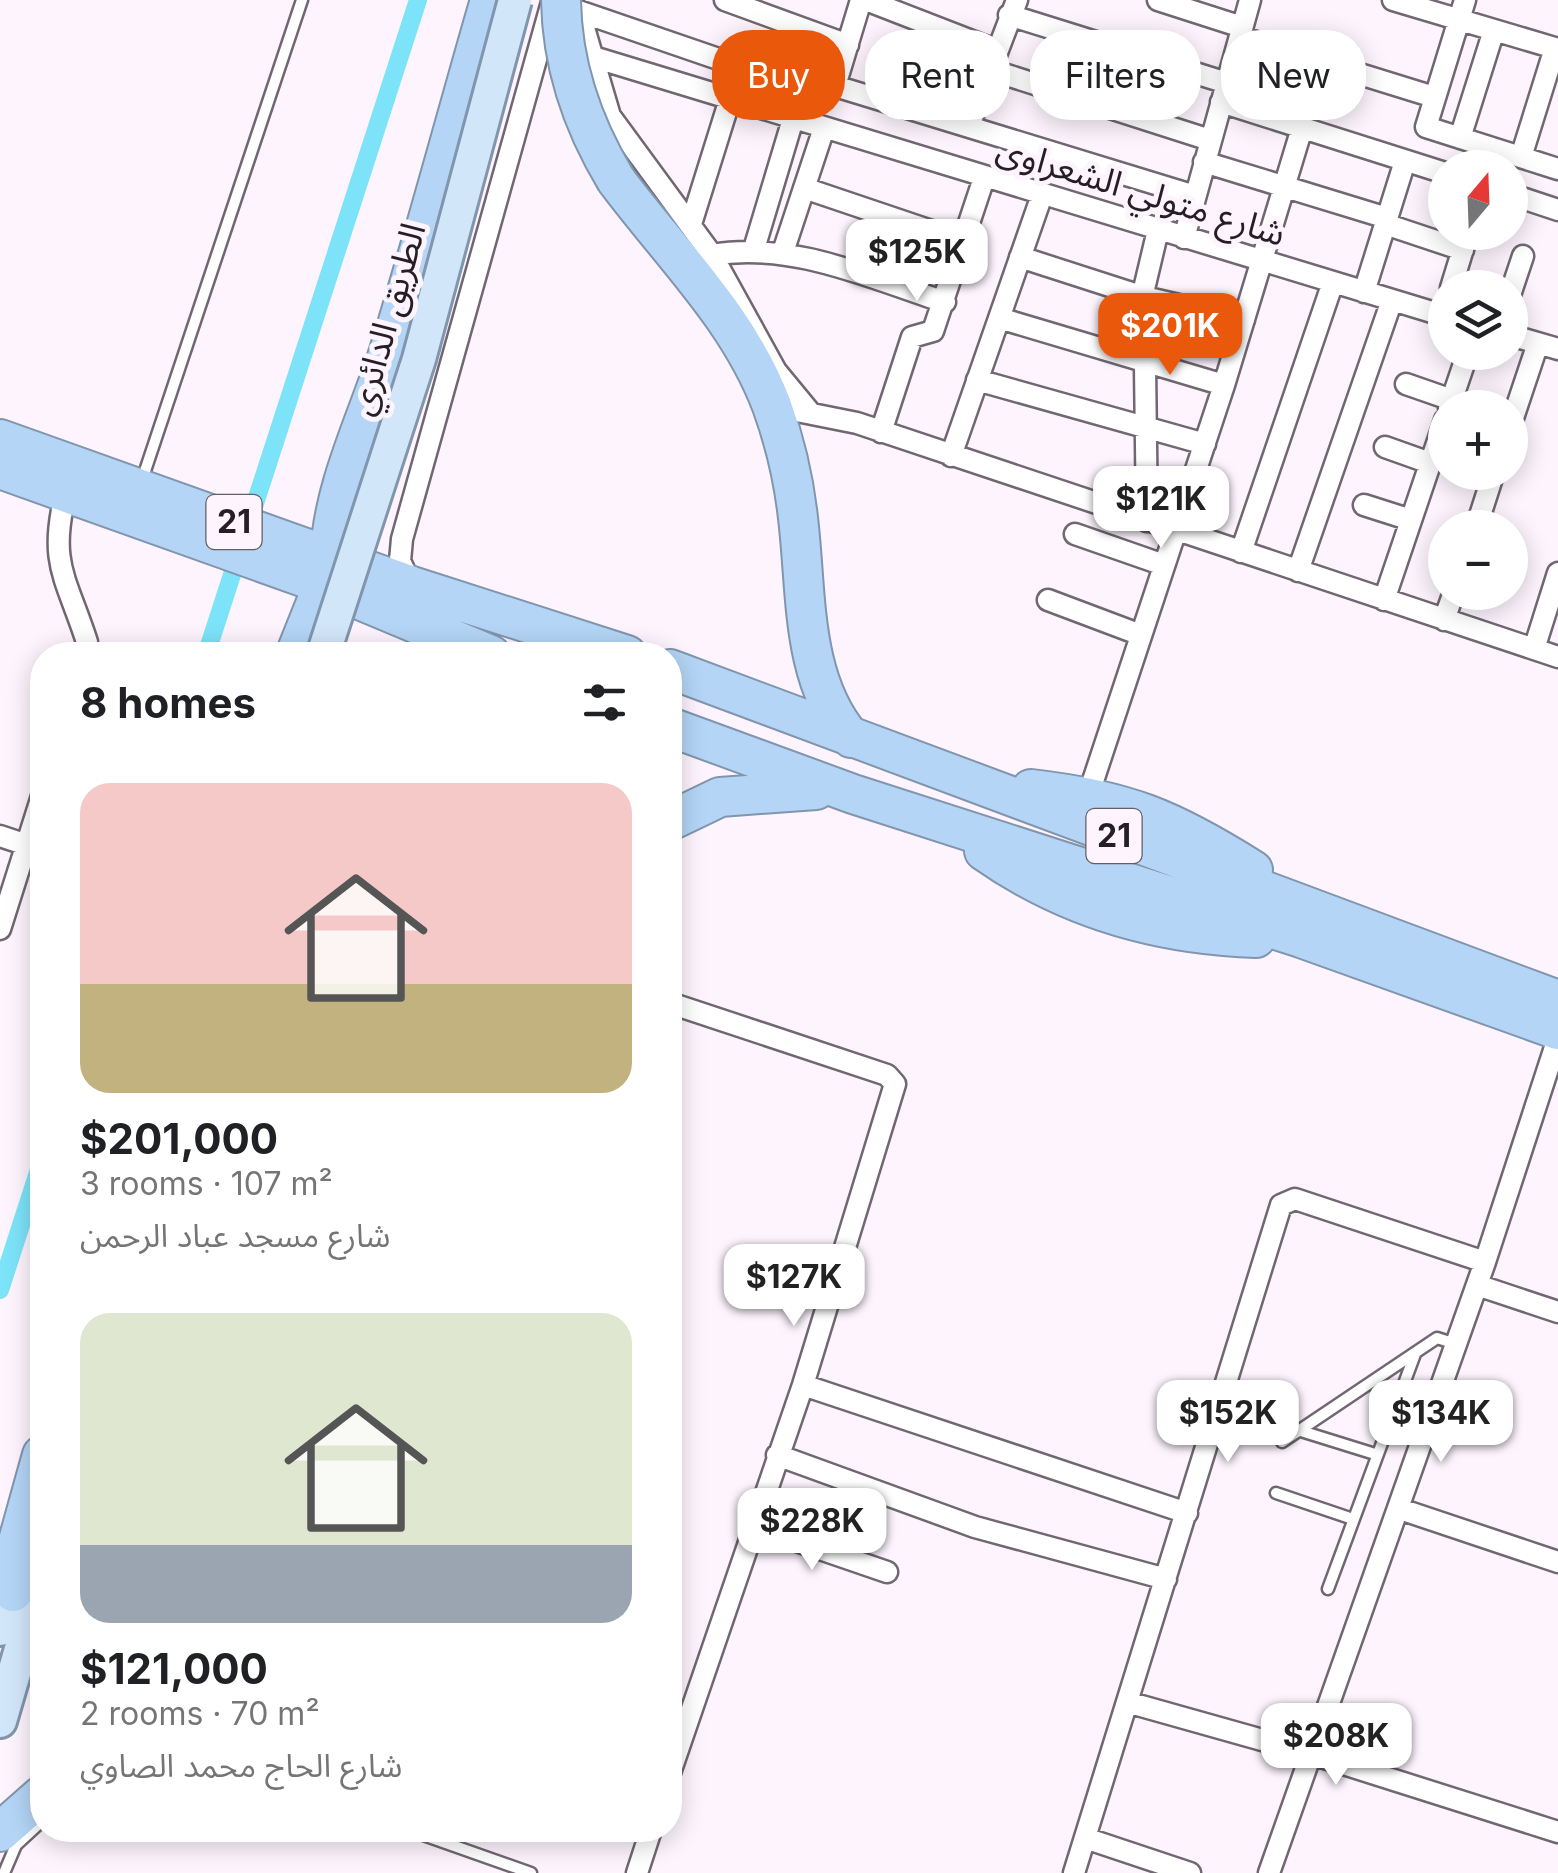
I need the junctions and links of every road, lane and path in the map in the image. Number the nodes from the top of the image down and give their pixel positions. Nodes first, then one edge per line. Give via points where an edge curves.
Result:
1 (302, 0) edge
2 (490, 0) edge
3 (515, 0) edge
4 (725, 0) edge
5 (864, 0) edge
6 (1158, 0) edge
7 (1250, 0) edge
8 (1394, 0) edge
9 (555, 2) edge
10 (1013, 7) edge
11 (1462, 10) edge
12 (928, 30) edge
13 (1236, 30) edge
14 (1242, 30) edge
15 (1494, 30) junction
16 (848, 45) junction
17 (1556, 49) edge
18 (845, 54) edge
19 (590, 56) junction
20 (712, 57) edge
21 (1010, 67) edge
22 (1366, 74) edge
23 (845, 89) edge
24 (1221, 91) edge
25 (712, 94) edge
26 (1434, 97) junction
27 (1221, 102) edge
28 (724, 120) edge
29 (793, 120) edge
30 (796, 120) edge
31 (971, 120) edge
32 (1285, 120) edge
33 (969, 126) junction
34 (824, 128) junction
35 (1302, 128) junction
36 (1460, 138) junction
37 (1210, 140) junction
38 (1497, 150) edge
39 (1524, 150) edge
40 (1528, 160) edge
41 (1405, 161) junction
42 (1204, 162) junction
43 (1428, 168) edge
44 (1558, 170) edge
45 (984, 178) junction
46 (1284, 186) junction
47 (804, 188) junction
48 (1042, 195) junction
49 (1195, 196) junction
50 (1528, 200) edge
51 (1558, 210) edge
52 (1386, 221) junction
53 (690, 224) junction
54 (1158, 230) junction
55 (1184, 238) junction
56 (964, 242) junction
57 (754, 249) junction
58 (783, 252) junction
59 (712, 255) junction
60 (1522, 256) dead end
61 (1020, 257) junction
62 (1262, 261) junction
63 (1456, 270) edge
64 (1518, 270) edge
65 (1333, 282) junction
66 (1364, 292) junction
67 (1144, 296) junction
68 (1392, 300) junction
69 (945, 302) junction
70 (1428, 308) edge
71 (999, 318) junction
72 (1244, 320) junction
73 (1548, 346) edge
74 (1144, 359) junction
75 (978, 380) junction
76 (1406, 384) dead end
77 (1224, 385) junction
78 (1527, 390) edge
79 (1428, 397) edge
80 (791, 408) junction
81 (1145, 426) junction
82 (881, 432) junction
83 (0, 439) edge
84 (1205, 444) junction
85 (1385, 447) dead end
86 (951, 456) junction
87 (1428, 462) edge
88 (0, 469) edge
89 (1428, 469) edge
90 (66, 492) junction
91 (141, 499) junction
92 (1364, 505) dead end
93 (1411, 520) junction
94 (1146, 521) junction
95 (1176, 530) junction
96 (1074, 534) dead end
97 (1240, 552) junction
98 (1164, 565) junction
99 (322, 569) junction
100 (1298, 571) junction
101 (1558, 573) edge
102 (412, 586) junction
103 (1048, 600) dead end
104 (1384, 600) junction
105 (1448, 610) edge
106 (1444, 620) junction
107 (428, 628) junction
108 (1142, 635) junction
109 (85, 642) edge
110 (299, 642) edge
111 (327, 642) edge
112 (346, 642) edge
113 (449, 642) edge
114 (461, 642) edge
115 (586, 642) edge
116 (1534, 650) junction
117 (1558, 657) edge
118 (682, 674) edge
119 (682, 731) edge
120 (851, 738) junction
121 (970, 783) junction
122 (853, 794) junction
123 (1088, 796) junction
124 (682, 815) edge
125 (30, 835) edge
126 (0, 836) edge
127 (27, 845) junction
128 (1304, 924) junction
129 (0, 929) edge
130 (1558, 1000) edge
131 (682, 1006) edge
132 (1558, 1030) edge
133 (1558, 1038) edge
134 (1485, 1262) junction
135 (1477, 1285) junction
136 (1558, 1312) edge
137 (1456, 1344) junction
138 (1415, 1354) junction
139 (803, 1385) junction
140 (1301, 1430) junction
141 (1282, 1442) dead end
142 (1376, 1454) junction
143 (777, 1455) junction
144 (1276, 1493) dead end
145 (30, 1498) edge
146 (1400, 1509) junction
147 (1187, 1514) junction
148 (1353, 1520) junction
149 (753, 1526) junction
150 (1558, 1562) edge
151 (887, 1572) dead end
152 (1166, 1579) junction
153 (28, 1585) edge
154 (1328, 1588) dead end
155 (0, 1628) edge
156 (1127, 1702) junction
157 (0, 1720) edge
158 (682, 1738) edge
159 (1312, 1754) junction
160 (30, 1809) edge
161 (30, 1826) edge
162 (1558, 1832) edge
163 (5, 1837) edge
164 (1086, 1838) junction
165 (442, 1842) edge
166 (647, 1842) edge
167 (4, 1873) edge
168 (531, 1873) edge
169 (636, 1873) edge
170 (1074, 1873) edge
171 (1190, 1873) edge
172 (1268, 1873) edge

1 - 91 lane
2 - 99 highway
3 - 111 main road, الطريق الدائري, bridge via 419,359
4 - 16 street
5 - 12 street
5 - 16 street
6 - 13 street
7 - 14 street
8 - 11 street
9 - 19 street
9 - 20 street
9 - 80 highway, bridge via 576,98 616,180
9 - 102 street via 402,539 400,561
9 - 112 main road, الطريق الدائري
10 - 24 street
11 - 15 street
11 - 26 street
15 - 17 street
15 - 36 street
16 - 18 street
17 - 39 street
19 - 25 street, شارع متولي الشعراوى
19 - 53 street via 610,116
21 - 37 street
22 - 26 street
23 - 33 street
26 - 36 street via 1426,126
27 - 37 street
28 - 53 street
29 - 57 street
30 - 34 street, شارع متولي الشعراوى
31 - 33 street
32 - 35 street
33 - 49 street
34 - 45 street, شارع متولي الشعراوى
34 - 47 street
35 - 41 street
35 - 46 street
36 - 38 street
37 - 42 street
40 - 44 street
41 - 43 street
41 - 52 street
42 - 46 street
42 - 49 street
45 - 48 street, شارع متولي الشعراوى
45 - 56 street
46 - 52 street
46 - 62 street
47 - 56 street
47 - 58 street
48 - 54 street, شارع متولي الشعراوى
48 - 61 street
49 - 55 street
50 - 51 street
52 - 63 street via 1464,245
52 - 66 street
53 - 59 street
54 - 55 street, شارع متولي الشعراوى
54 - 67 street
55 - 62 street, شارع متولي الشعراوى
56 - 69 street
57 - 58 street
57 - 59 street
58 - 69 street
59 - 80 street
60 - 64 street
61 - 67 street
61 - 71 street
62 - 65 street, شارع متولي الشعراوى
62 - 72 street
65 - 66 street, شارع متولي الشعراوى
65 - 97 street
66 - 68 street, شارع متولي الشعراوى
67 - 72 street
67 - 74 street
68 - 70 street, شارع متولي الشعراوى
68 - 100 street
69 - 82 street via 933,331 912,337
71 - 74 street
71 - 75 street
72 - 77 street
73 - 78 street
74 - 77 street
74 - 81 street
75 - 81 street
75 - 86 street
76 - 79 street
77 - 84 street
80 - 82 street
80 - 120 highway via 806,613 820,676
81 - 84 street
81 - 94 street
82 - 86 street
83 - 91 highway, 21
84 - 95 street
85 - 87 street
86 - 94 street
88 - 90 highway, 21
89 - 93 street
90 - 91 highway, 21
90 - 109 street via 56,551
91 - 99 highway, 21
92 - 93 street
93 - 104 street
94 - 95 street
95 - 97 street
95 - 98 street
96 - 98 street
97 - 100 street
98 - 108 street
99 - 102 highway, 21
99 - 107 highway, 21
99 - 110 highway
100 - 104 street
101 - 116 street
102 - 115 highway, 21
103 - 108 street
104 - 106 street
105 - 106 street
106 - 116 street
107 - 113 highway
107 - 114 highway, 21
108 - 123 street
116 - 117 street
118 - 120 highway, 21
119 - 122 highway
120 - 121 highway, 21
121 - 123 highway
121 - 128 highway, 21
122 - 124 highway via 754,791 720,796
122 - 128 highway via 950,826 1028,879 1114,916 1206,936
123 - 128 highway via 1178,824
125 - 127 street
126 - 127 street
127 - 129 street
128 - 130 highway, 21
128 - 132 highway, 21
131 - 139 street via 894,1081
133 - 134 street
134 - 135 street
134 - 147 street via 1287,1199
135 - 136 street
135 - 137 street
137 - 138 lane via 1437,1338
137 - 146 street
138 - 140 lane
138 - 142 lane
139 - 143 street
139 - 147 street
140 - 141 lane
140 - 142 lane
142 - 148 lane
143 - 149 street
143 - 152 street via 975,1527
144 - 148 lane
145 - 153 highway via 18,1541
146 - 150 street
146 - 159 street
147 - 152 street
148 - 154 lane
149 - 151 street
149 - 158 street
152 - 156 street
153 - 155 main road
153 - 157 main road
156 - 159 street
156 - 164 street
159 - 162 street
159 - 172 street
160 - 163 highway
161 - 163 lane
163 - 167 lane
164 - 170 street
164 - 171 street
165 - 168 lane
166 - 169 street

